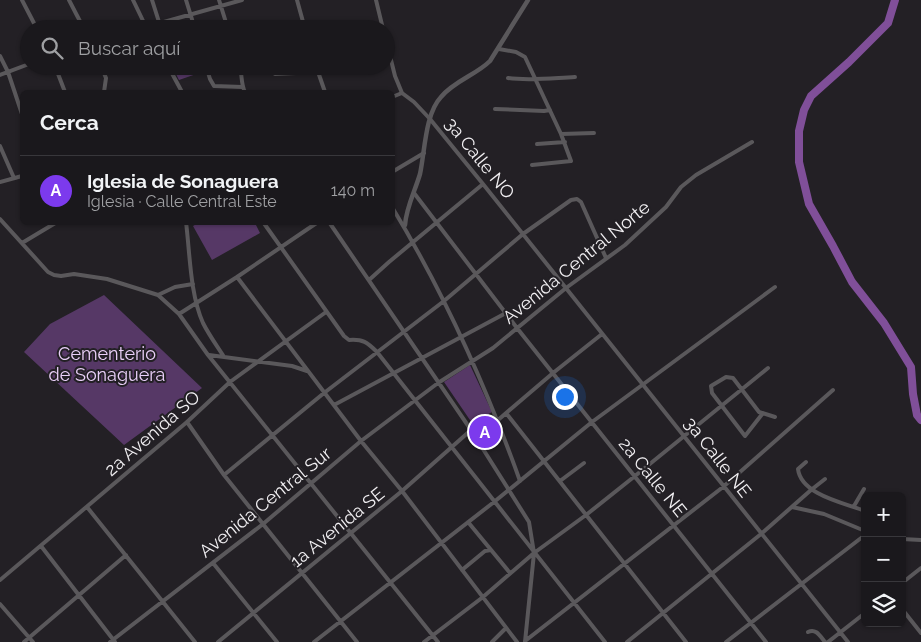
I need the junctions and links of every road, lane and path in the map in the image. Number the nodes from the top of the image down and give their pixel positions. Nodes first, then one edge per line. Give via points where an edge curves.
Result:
1 (22, 0) edge
2 (69, 0) edge
3 (133, 0) edge
4 (152, 0) edge
5 (186, 0) edge
6 (219, 0) edge
7 (242, 0) edge
8 (297, 0) edge
9 (376, 0) edge
10 (528, 0) edge
11 (221, 5) junction
12 (190, 13) junction
13 (32, 20) edge
14 (79, 20) edge
15 (143, 20) edge
16 (158, 20) edge
17 (166, 20) edge
18 (192, 20) edge
19 (225, 20) edge
20 (303, 20) edge
21 (381, 20) edge
22 (499, 48) junction
23 (0, 56) edge
24 (20, 67) edge
25 (8, 72) junction
26 (0, 75) edge
27 (58, 75) edge
28 (105, 75) edge
29 (173, 75) edge
30 (209, 75) edge
31 (242, 75) edge
32 (318, 75) edge
33 (395, 75) edge
34 (575, 77) dead end
35 (508, 78) dead end
36 (535, 78) junction
37 (242, 88) joint
38 (64, 90) edge
39 (104, 90) edge
40 (181, 90) edge
41 (324, 90) edge
42 (402, 94) junction
43 (395, 96) edge
44 (20, 108) edge
45 (494, 109) dead end
46 (550, 110) junction
47 (430, 119) junction
48 (594, 133) dead end
49 (561, 134) junction
50 (564, 142) junction
51 (752, 142) dead end
52 (537, 144) dead end
53 (0, 146) edge
54 (424, 153) junction
55 (532, 165) dead end
56 (395, 170) edge
57 (20, 176) edge
58 (14, 178) junction
59 (0, 182) edge
60 (483, 184) junction
61 (414, 193) junction
62 (395, 211) edge
63 (0, 219) edge
64 (437, 224) junction
65 (52, 225) edge
66 (186, 225) edge
67 (265, 225) edge
68 (314, 225) edge
69 (331, 225) edge
70 (404, 226) junction
71 (524, 234) junction
72 (22, 243) junction
73 (412, 243) junction
74 (281, 247) junction
75 (606, 258) junction
76 (476, 274) junction
77 (237, 277) junction
78 (369, 280) junction
79 (193, 284) junction
80 (775, 287) dead end
81 (566, 288) junction
82 (158, 294) junction
83 (444, 300) junction
84 (196, 303) junction
85 (326, 312) junction
86 (506, 313) junction
87 (179, 314) junction
88 (517, 328) junction
89 (403, 332) junction
90 (602, 334) junction
91 (461, 337) junction
92 (286, 341) junction
93 (377, 352) junction
94 (208, 355) junction
95 (224, 357) junction
96 (420, 358) junction
97 (256, 362) junction
98 (472, 362) junction
99 (768, 368) dead end
100 (308, 371) junction
101 (553, 373) junction
102 (394, 374) junction
103 (230, 382) junction
104 (438, 383) junction
105 (642, 384) junction
106 (742, 389) junction
107 (833, 390) dead end
108 (324, 393) junction
109 (414, 401) junction
110 (334, 404) junction
111 (721, 406) junction
112 (506, 413) junction
113 (763, 413) junction
114 (775, 417) dead end
115 (498, 420) junction
116 (187, 422) junction
117 (592, 422) junction
118 (470, 430) junction
119 (273, 436) junction
120 (684, 436) junction
121 (361, 441) junction
122 (452, 448) junction
123 (544, 461) junction
124 (806, 462) dead end
125 (584, 463) dead end
126 (224, 475) junction
127 (634, 476) junction
128 (826, 479) dead end
129 (520, 481) junction
130 (560, 481) junction
131 (311, 483) junction
132 (723, 487) junction
133 (509, 489) junction
134 (864, 489) dead end
135 (811, 490) junction
136 (402, 491) junction
137 (494, 502) junction
138 (854, 506) junction
139 (87, 507) junction
140 (792, 507) junction
141 (861, 509) edge
142 (586, 515) junction
143 (468, 522) junction
144 (263, 524) junction
145 (673, 524) junction
146 (861, 529) edge
147 (352, 534) junction
148 (761, 534) junction
149 (862, 537) edge
150 (906, 539) edge
151 (921, 540) edge
152 (442, 543) junction
153 (41, 546) junction
154 (491, 550) junction
155 (534, 553) junction
156 (126, 555) junction
157 (213, 563) junction
158 (624, 563) junction
159 (921, 568) edge
160 (462, 570) junction
161 (510, 573) junction
162 (302, 574) junction
163 (712, 574) junction
164 (0, 580) edge
165 (392, 582) junction
166 (903, 582) edge
167 (800, 584) junction
168 (79, 595) junction
169 (483, 597) junction
170 (163, 602) junction
171 (574, 603) junction
172 (0, 604) edge
173 (254, 613) junction
174 (664, 613) junction
175 (906, 614) edge
176 (861, 616) edge
177 (342, 622) junction
178 (751, 622) junction
179 (506, 628) junction
180 (808, 632) dead end
181 (840, 632) junction
182 (921, 633) edge
183 (433, 635) junction
184 (29, 638) junction
185 (113, 641) edge
186 (24, 642) edge
187 (32, 642) edge
188 (195, 642) edge
189 (218, 642) edge
190 (277, 642) edge
191 (314, 642) edge
192 (358, 642) edge
193 (424, 642) edge
194 (438, 642) edge
195 (492, 642) edge
196 (517, 642) edge
197 (525, 642) edge
198 (605, 642) edge
199 (627, 642) edge
200 (686, 642) edge
201 (726, 642) edge
202 (766, 642) edge
203 (826, 642) edge
204 (848, 642) edge

1 - 13 street
2 - 14 street
3 - 15 street
4 - 16 street
5 - 12 street
6 - 11 street
7 - 11 street
8 - 20 street
9 - 21 street
10 - 22 street
11 - 12 street
11 - 19 street
12 - 17 street
12 - 18 street
22 - 36 street via 525,57
22 - 47 street via 484,67 441,96
23 - 25 street
24 - 25 street
25 - 26 street
25 - 44 street
27 - 38 street
28 - 39 street
29 - 40 street
30 - 37 street via 214,86
31 - 37 street
32 - 41 street
33 - 42 street
34 - 36 street
35 - 36 street
36 - 46 street
42 - 43 street
42 - 47 street, 3a Calle NO
45 - 46 street
46 - 49 street
47 - 54 street
47 - 60 street, 3a Calle NO
48 - 49 street
49 - 50 street
50 - 52 street
50 - 55 street via 571,161
51 - 75 street, Avenida Central Norte via 696,175 625,245
53 - 58 street
54 - 56 street
54 - 61 street
57 - 58 street
58 - 59 street
60 - 64 street
60 - 71 street, 3a Calle NO
61 - 64 street, 2a Calle NE
61 - 70 street
62 - 70 street
63 - 72 street
64 - 73 street
64 - 76 street, 2a Calle NE
65 - 72 street
66 - 79 street
67 - 74 street
68 - 74 street
69 - 78 street
70 - 73 street
71 - 75 street via 577,199
71 - 76 street
71 - 81 street, 3a Calle NO
72 - 82 street via 54,276 74,274 107,279
73 - 78 street
73 - 83 street
74 - 77 street
74 - 85 street
75 - 81 street, Avenida Central Norte
76 - 83 street
76 - 86 street, 2a Calle NE
77 - 84 street
77 - 92 street
78 - 89 street
79 - 82 street
79 - 84 street
80 - 105 street
81 - 88 street, Avenida Central Norte
81 - 90 street, 3a Calle NE
82 - 87 street
83 - 89 street
83 - 91 street
84 - 87 street
84 - 95 street via 204,324
85 - 92 street, 2a Avenida SO
85 - 93 street via 349,340 361,339
86 - 88 street, 2a Calle NE
86 - 91 street
87 - 94 street
88 - 98 street, Avenida Central Norte
88 - 101 street, 2a Calle NE
89 - 93 street
89 - 96 street
90 - 101 street
90 - 105 street, 3a Calle NE
91 - 96 street
91 - 98 street
92 - 97 street, 2a Avenida SO
92 - 100 street
93 - 102 street
93 - 108 street
94 - 95 street
94 - 103 street
95 - 97 street
96 - 102 street
96 - 104 street
97 - 100 street
97 - 103 street, 2a Avenida SO
98 - 104 street, Avenida Central Norte
98 - 115 street
99 - 106 street
100 - 108 street
101 - 112 street
101 - 117 street, 2a Calle NE
102 - 109 street
102 - 110 street
103 - 116 street, 2a Avenida SO
103 - 119 street
104 - 109 street, Avenida Central Sur
104 - 118 street
105 - 117 street
105 - 120 street, 3a Calle NE
106 - 111 street
106 - 111 street via 729,376 711,386
106 - 113 street
107 - 132 street
108 - 110 street
108 - 119 street
109 - 121 street, Avenida Central Sur
109 - 122 street
110 - 121 street
111 - 113 street via 745,436
111 - 120 street
112 - 115 street
112 - 123 street
113 - 114 street
115 - 129 street
116 - 126 street
116 - 139 street, 2a Avenida SO
117 - 123 street
117 - 127 street, 2a Calle NE
118 - 122 street, 1a Avenida SE
118 - 133 street
119 - 126 street
119 - 131 street
120 - 127 street
120 - 132 street, 3a Calle NE
121 - 131 street, Avenida Central Sur
121 - 136 street
122 - 136 street, 1a Avenida SE
122 - 137 street
123 - 129 street
123 - 130 street
124 - 135 street via 798,469
125 - 130 street
126 - 144 street
127 - 142 street
127 - 145 street, 2a Calle NE
128 - 135 street
129 - 133 street
130 - 142 street
131 - 144 street, Avenida Central Sur
131 - 147 street
132 - 145 street
132 - 148 street, 3a Calle NE
133 - 137 street
133 - 155 street via 530,522
134 - 138 street
135 - 138 street
135 - 140 street
136 - 147 street, 1a Avenida SE
136 - 152 street
137 - 143 street
137 - 155 street
138 - 141 street
139 - 153 street, 2a Avenida SO
139 - 156 street
140 - 146 street via 824,514
140 - 148 street
142 - 155 street
142 - 158 street
143 - 152 street
143 - 154 street
144 - 157 street, Avenida Central Sur
144 - 162 street
145 - 158 street
145 - 163 street, 2a Calle NE
147 - 162 street, 1a Avenida SE
147 - 165 street
148 - 163 street
148 - 167 street, 3a Calle NE
149 - 167 street
150 - 151 street
152 - 160 street
152 - 165 street
153 - 164 street, 2a Avenida SO
153 - 168 street
154 - 160 street via 485,551
154 - 161 street
155 - 161 street
155 - 171 street
155 - 197 street
156 - 168 street
156 - 170 street
157 - 170 street, Avenida Central Sur
157 - 173 street
158 - 171 street
158 - 174 street
159 - 166 street
160 - 169 street
161 - 169 street
162 - 173 street, 1a Avenida SE
162 - 177 street
163 - 174 street
163 - 178 street, 2a Calle NE
165 - 177 street
165 - 183 street
167 - 178 street
167 - 181 street, 3a Calle NE
168 - 184 street
168 - 185 street
169 - 179 street
169 - 183 street
170 - 185 street, Avenida Central Sur
170 - 188 street
171 - 197 street
171 - 198 street
172 - 184 street
173 - 189 street, 1a Avenida SE
173 - 190 street
174 - 199 street
174 - 200 street
175 - 182 street
176 - 181 street
177 - 191 street
177 - 192 street
178 - 201 street
178 - 202 street, 2a Calle NE
179 - 195 street
179 - 196 street
180 - 203 street via 815,631
181 - 203 street
181 - 204 street, 3a Calle NE
183 - 193 street
183 - 194 street
184 - 186 street
184 - 187 street

